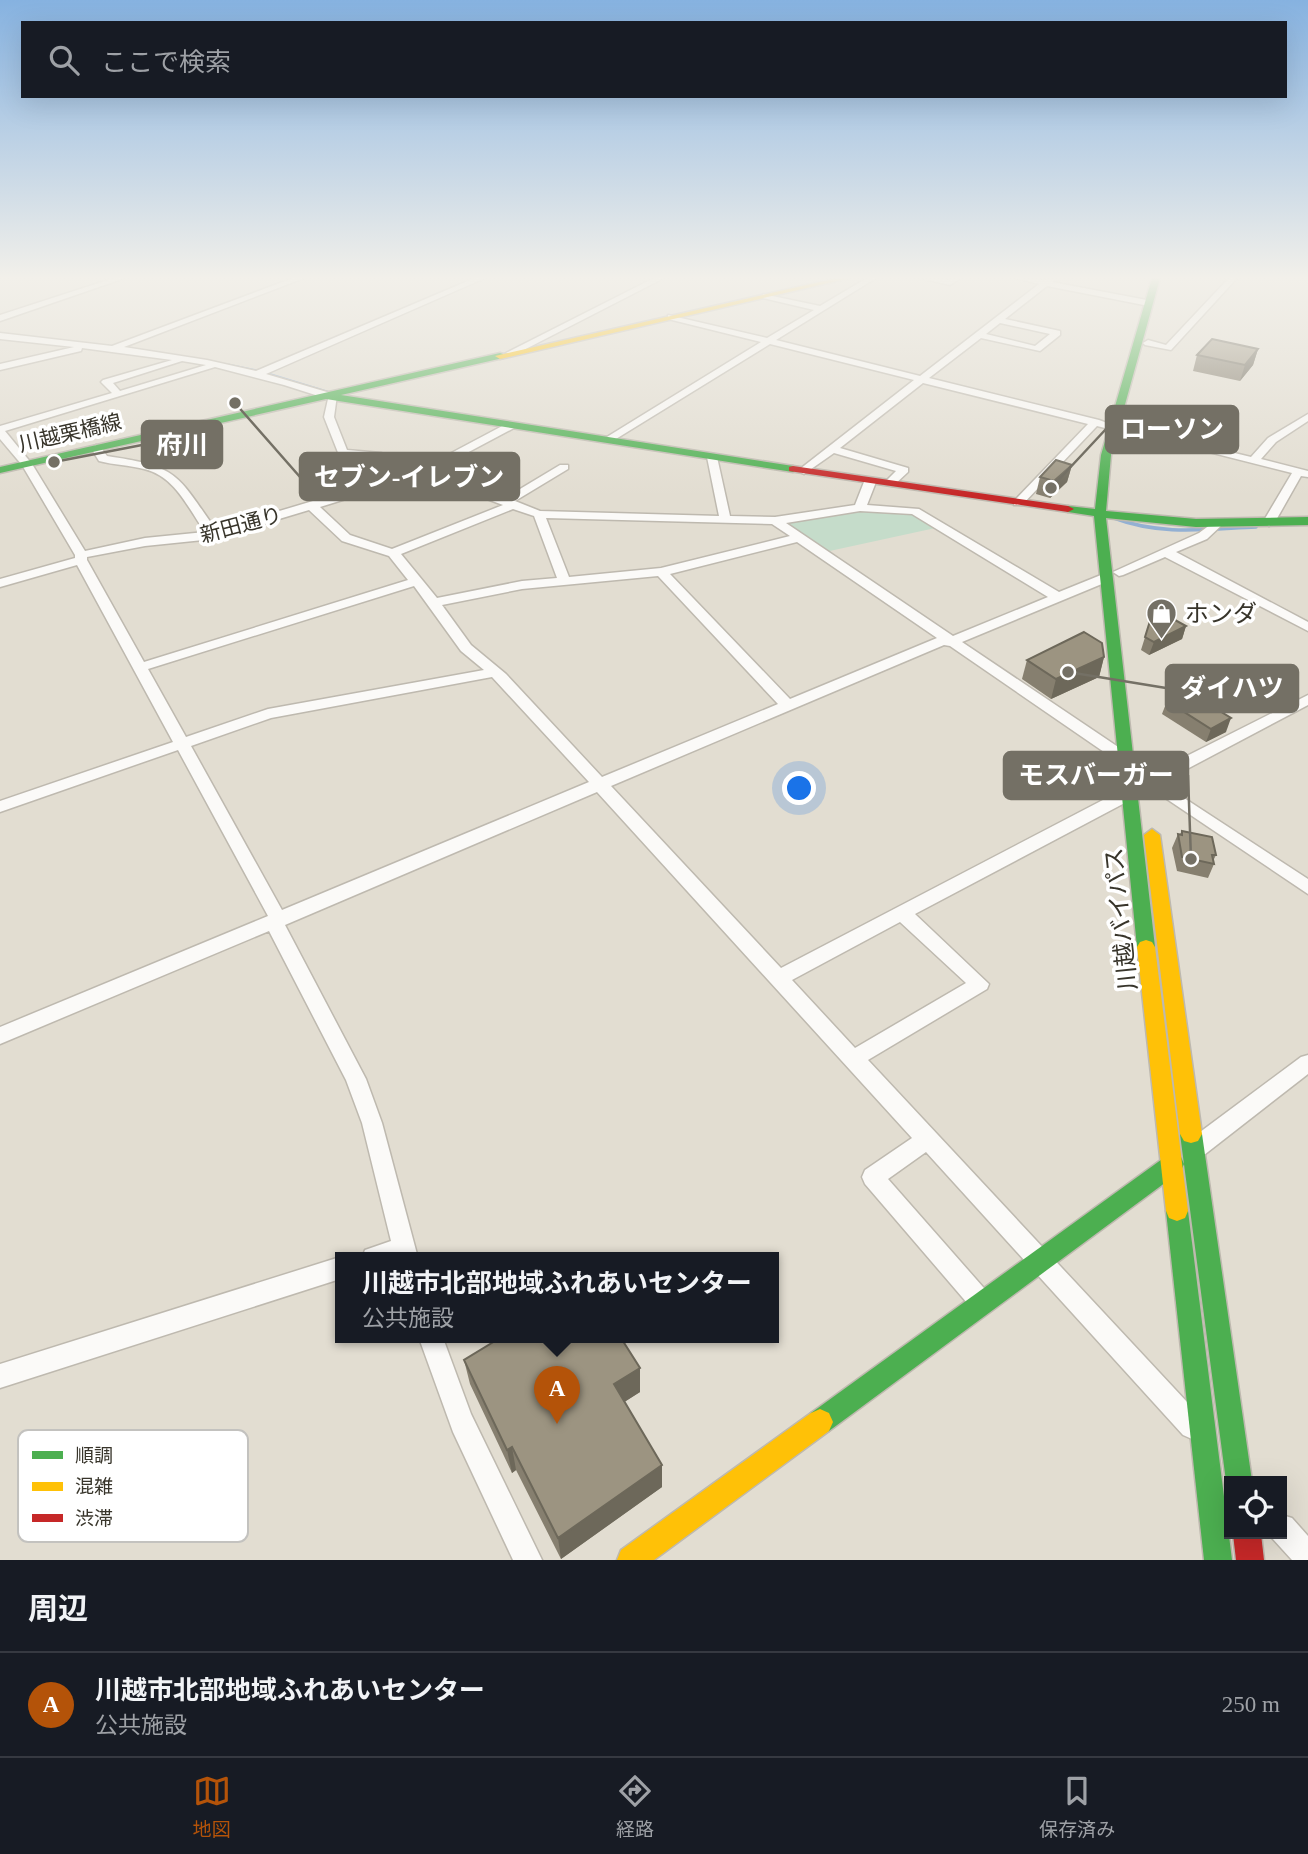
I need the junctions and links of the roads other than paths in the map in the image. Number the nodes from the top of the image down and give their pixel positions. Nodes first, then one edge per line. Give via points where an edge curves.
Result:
1 (74, 351) edge
2 (129, 351) edge
3 (312, 351) edge
4 (515, 351) edge
5 (521, 351) edge
6 (751, 351) edge
7 (807, 351) edge
8 (960, 351) edge
9 (1137, 351) edge
10 (1145, 351) edge
11 (511, 353) junction
12 (182, 360) junction
13 (217, 366) junction
14 (0, 367) edge
15 (260, 373) junction
16 (923, 379) junction
17 (118, 394) junction
18 (330, 397) junction
19 (1308, 418) edge
20 (1095, 422) junction
21 (510, 426) junction
22 (1118, 428) junction
23 (0, 430) edge
24 (607, 440) junction
25 (96, 448) junction
26 (832, 449) junction
27 (712, 457) junction
28 (1253, 461) junction
29 (27, 464) junction
30 (564, 467) dead end
31 (0, 470) edge
32 (804, 471) junction
33 (423, 472) junction
34 (1303, 473) edge
35 (870, 482) junction
36 (889, 484) junction
37 (1018, 503) junction
38 (509, 504) junction
39 (311, 505) junction
40 (860, 508) junction
41 (539, 514) junction
42 (1107, 515) junction
43 (724, 518) junction
44 (775, 522) junction
45 (1269, 522) junction
46 (1308, 522) edge
47 (1218, 523) junction
48 (214, 535) junction
49 (798, 538) junction
50 (1166, 552) junction
51 (393, 553) junction
52 (81, 557) junction
53 (661, 572) junction
54 (1112, 575) junction
55 (564, 580) junction
56 (415, 582) junction
57 (0, 583) edge
58 (1058, 597) junction
59 (434, 603) junction
60 (1308, 627) edge
61 (948, 640) junction
62 (141, 667) junction
63 (495, 672) junction
64 (1308, 699) edge
65 (788, 706) junction
66 (183, 744) junction
67 (1128, 761) junction
68 (1145, 779) junction
69 (600, 785) junction
70 (1130, 793) junction
71 (0, 807) edge
72 (1308, 888) edge
73 (902, 912) junction
74 (276, 921) junction
75 (779, 978) junction
76 (0, 1037) edge
77 (853, 1059) junction
78 (1308, 1063) edge
79 (926, 1140) junction
80 (1193, 1150) junction
81 (1173, 1164) junction
82 (405, 1252) edge
83 (1038, 1262) junction
84 (335, 1270) edge
85 (982, 1303) junction
86 (432, 1343) edge
87 (0, 1376) edge
88 (1204, 1439) junction
89 (1239, 1476) edge
90 (1287, 1534) edge
91 (1248, 1539) edge
92 (1308, 1557) edge
93 (528, 1560) edge
94 (631, 1560) edge
95 (1218, 1560) edge
96 (1250, 1560) edge

1 - 14 street
2 - 12 street
3 - 15 street
4 - 11 street
5 - 11 main road, 川越栗橋線
6 - 24 street
7 - 16 street
8 - 16 street
9 - 22 main road, 川越バイパス
10 - 22 main road, 川越バイパス
11 - 18 main road, 川越栗橋線
12 - 13 street
12 - 17 street via 106,382
13 - 15 street
13 - 17 street
15 - 18 street
16 - 20 street
16 - 26 street
17 - 23 street
18 - 21 main road
18 - 25 main road, 川越栗橋線
18 - 33 street via 329,417 343,453 382,456
19 - 28 street via 1272,440
20 - 22 street
20 - 37 street
21 - 24 main road
21 - 33 street, 新田通り
22 - 28 street
22 - 42 main road, 川越バイパス
23 - 29 street
24 - 27 main road
25 - 29 main road, 川越栗橋線
25 - 48 street via 103,459 165,473
26 - 32 street
26 - 36 street via 904,470
27 - 32 main road
27 - 43 street
28 - 34 street
29 - 31 main road, 川越栗橋線
29 - 52 street
30 - 38 street
32 - 35 main road
33 - 38 street
33 - 39 street, 新田通り
34 - 45 street
35 - 36 main road
35 - 40 street
36 - 37 main road
37 - 42 main road
38 - 41 street
38 - 51 street
39 - 48 street, 新田通り
39 - 51 street via 346,538
40 - 44 street
40 - 58 street via 915,511
41 - 43 street
41 - 55 street
42 - 47 main road
42 - 54 main road, 川越バイパス
43 - 44 street
44 - 49 street
45 - 46 main road
45 - 47 main road
47 - 50 street via 1203,536
48 - 52 street, 新田通り via 145,542
49 - 53 street
49 - 61 street
50 - 54 street
50 - 60 street
51 - 56 street
52 - 57 street, 新田通り
52 - 62 street
53 - 55 street
53 - 65 street
54 - 58 street
54 - 67 main road, 川越バイパス
54 - 68 main road, 川越バイパス
55 - 59 street
56 - 59 street
56 - 62 street
58 - 61 street
59 - 63 street via 466,648
61 - 65 street
61 - 67 street
62 - 66 street
63 - 66 street via 268,714
63 - 69 street
64 - 68 street via 1164,774
65 - 69 street
66 - 71 street
66 - 74 street
67 - 70 main road, 川越バイパス
68 - 72 street
68 - 80 main road, 川越バイパス
69 - 74 street
69 - 75 street
70 - 73 street
70 - 81 main road, 川越バイパス
73 - 75 street
73 - 77 street via 980,984
74 - 76 street
74 - 82 street via 356,1079
75 - 77 street
77 - 79 street
78 - 80 street
79 - 83 street
79 - 85 street via 873,1177
80 - 81 street
80 - 89 main road, 川越バイパス
81 - 83 main road
81 - 88 main road, 川越バイパス
83 - 85 main road
83 - 88 street
84 - 87 street
85 - 94 main road
86 - 93 street via 446,1385
88 - 95 main road, 川越バイパス
90 - 92 street
91 - 96 main road

